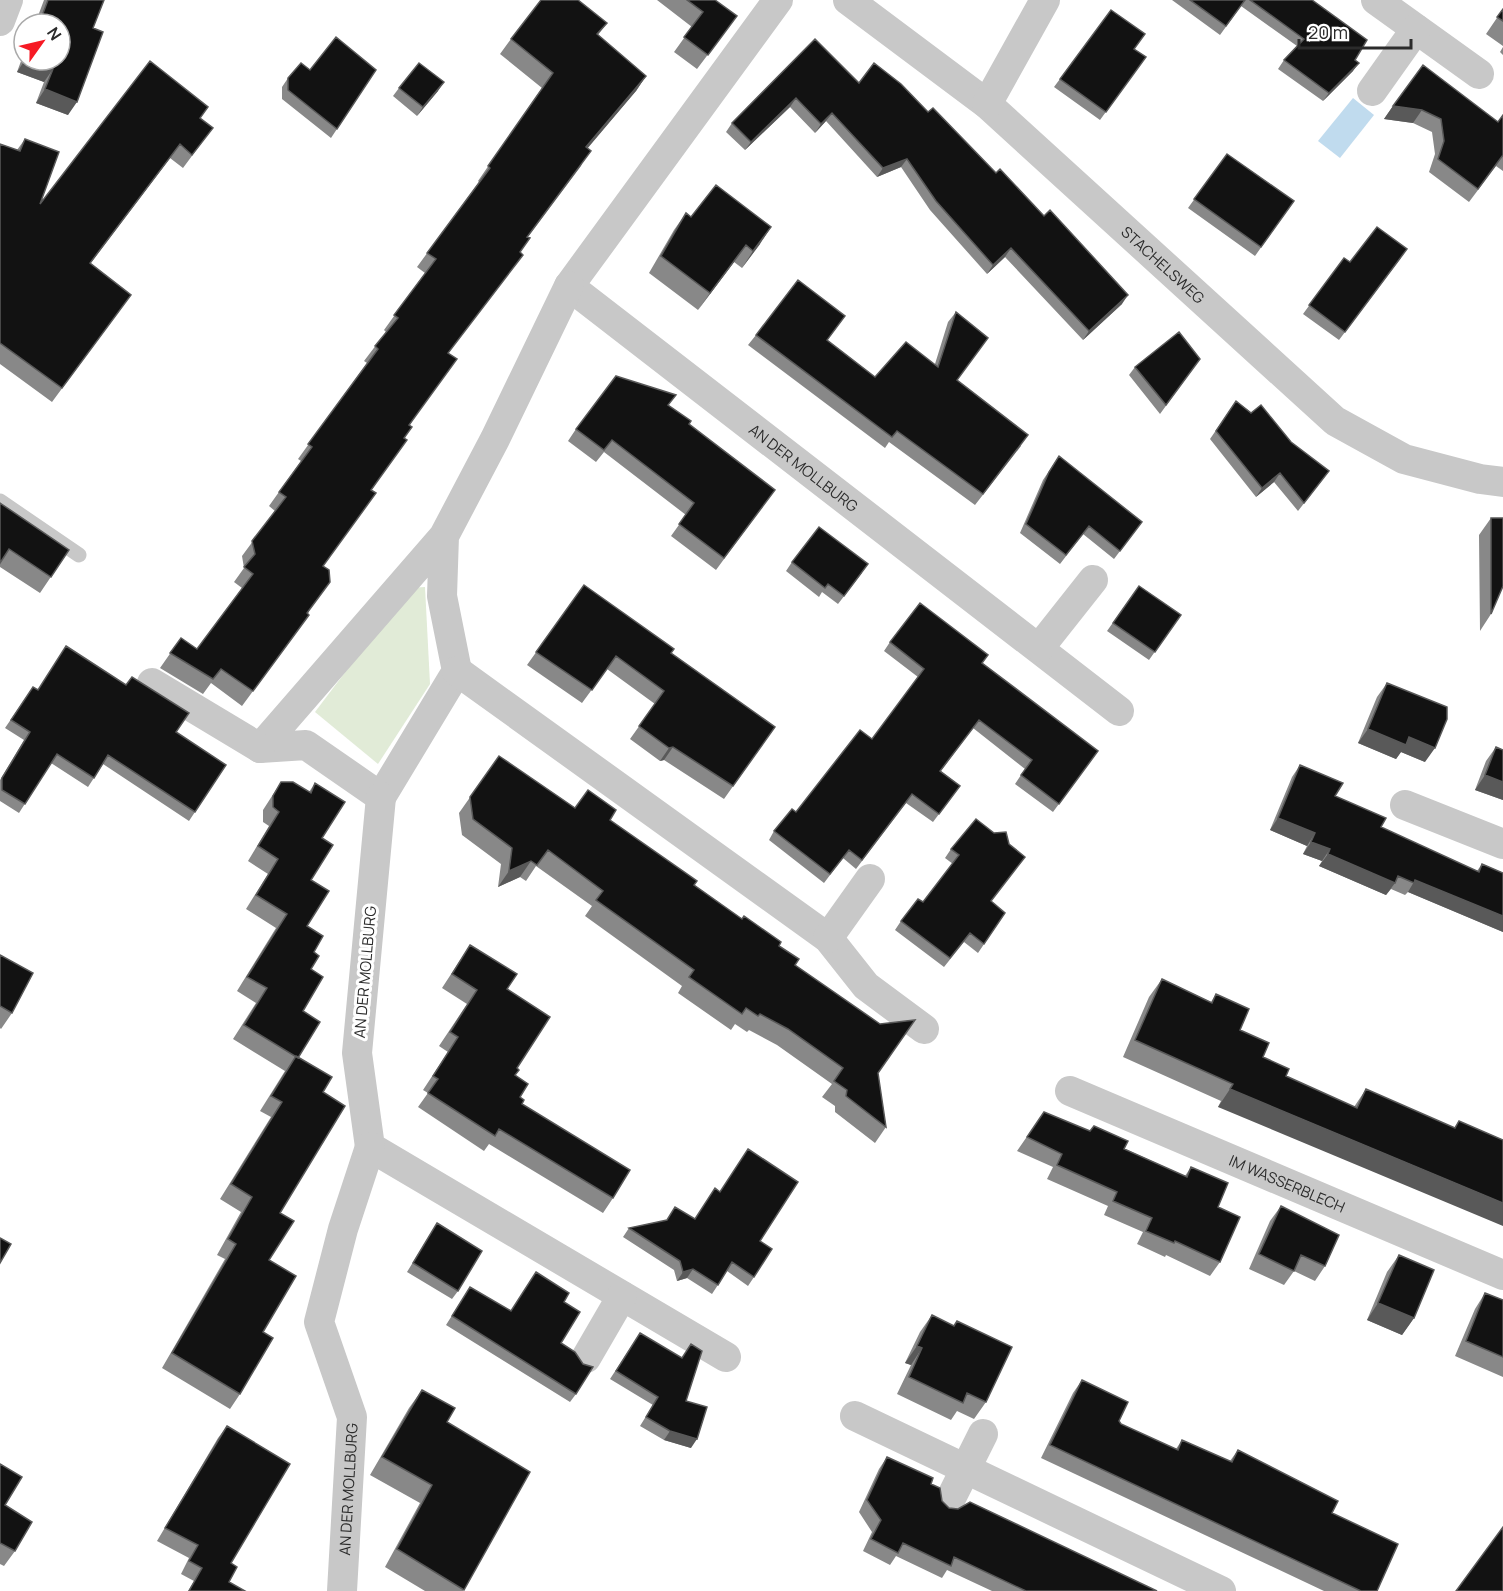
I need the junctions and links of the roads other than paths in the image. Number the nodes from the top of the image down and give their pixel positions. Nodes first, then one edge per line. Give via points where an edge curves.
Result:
1 (8, 0) edge
2 (778, 0) edge
3 (848, 0) edge
4 (1045, 0) edge
5 (1376, 0) edge
6 (0, 21) edge
7 (1416, 29) junction
8 (1479, 74) dead end
9 (1372, 91) dead end
10 (987, 104) junction
11 (569, 286) junction
12 (1503, 482) edge
13 (0, 501) edge
14 (444, 536) junction
15 (79, 555) dead end
16 (1093, 579) dead end
17 (1040, 647) junction
18 (457, 671) junction
19 (152, 683) dead end
20 (1119, 711) dead end
21 (260, 748) junction
22 (381, 797) junction
23 (1405, 805) dead end
24 (1503, 844) edge
25 (870, 879) dead end
26 (828, 938) junction
27 (924, 1029) dead end
28 (1070, 1091) dead end
29 (370, 1147) junction
30 (1503, 1275) edge
31 (622, 1296) junction
32 (726, 1357) dead end
33 (586, 1358) dead end
34 (855, 1416) dead end
35 (983, 1434) dead end
36 (966, 1469) junction
37 (948, 1504) edge
38 (342, 1591) edge
39 (1221, 1591) edge

1 - 6 street
2 - 11 street
3 - 10 street, STACHELSWEG
4 - 10 street
5 - 7 street
7 - 8 street
7 - 9 street
10 - 12 street, STACHELSWEG via 1335,422 1404,459
11 - 14 street
11 - 17 street, AN DER MOLLBURG
13 - 15 lane
14 - 18 street via 442,596
14 - 21 street
16 - 17 street
17 - 20 street, AN DER MOLLBURG
18 - 22 street, AN DER MOLLBURG
18 - 26 street
19 - 21 street
21 - 22 street via 306,745
22 - 29 street, AN DER MOLLBURG via 357,1053
23 - 24 street
25 - 26 street
26 - 27 street via 866,986
28 - 30 street, IM WASSERBLECH
29 - 31 street
29 - 38 street, AN DER MOLLBURG via 319,1322 352,1417
31 - 32 street
31 - 33 street
34 - 36 street
35 - 36 street
36 - 37 street
36 - 39 street

